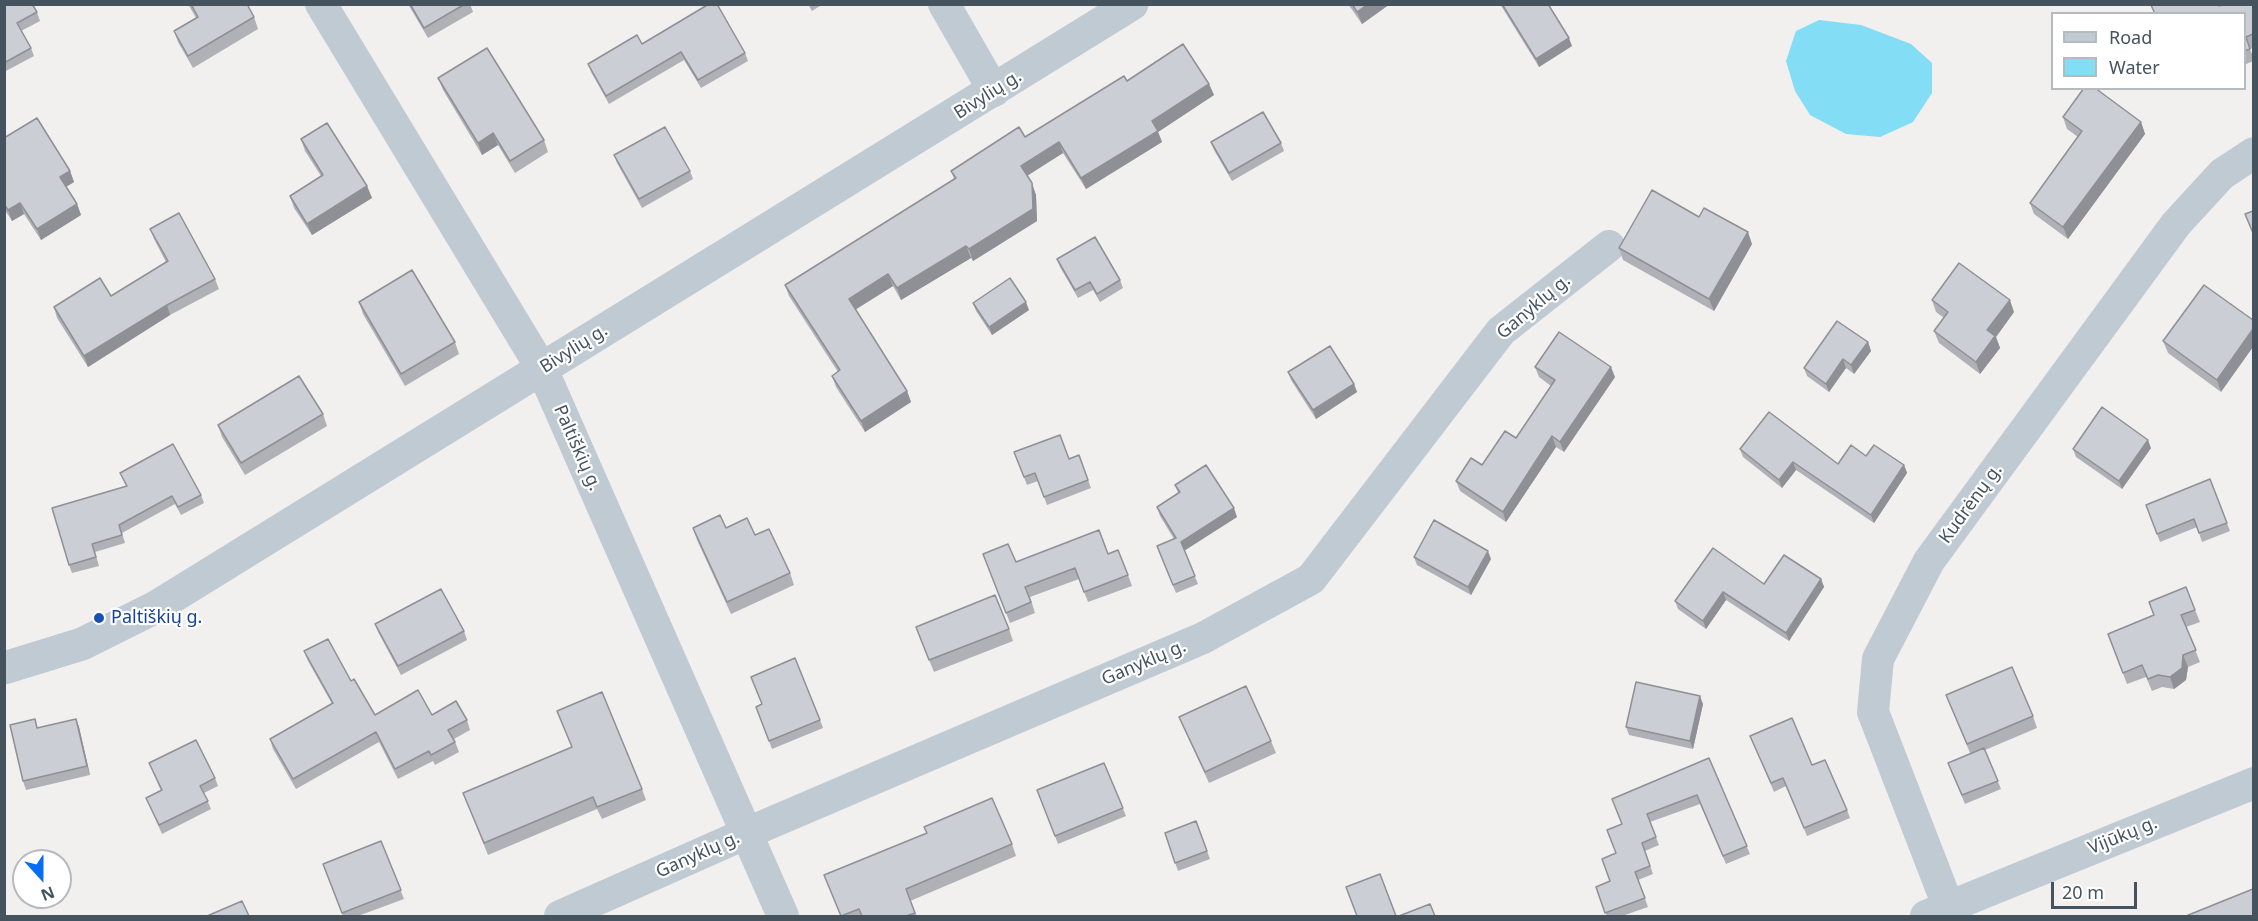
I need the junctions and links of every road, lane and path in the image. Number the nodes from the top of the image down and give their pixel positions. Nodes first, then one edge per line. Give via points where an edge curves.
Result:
1 (321, 4) edge
2 (945, 4) edge
3 (1132, 4) edge
4 (994, 92) junction
5 (2253, 153) edge
6 (1610, 246) dead end
7 (542, 369) junction
8 (4, 668) edge
9 (2253, 783) edge
10 (747, 833) junction
11 (1942, 913) edge
12 (560, 916) edge
13 (783, 916) edge

1 - 7 street, Paltiškių g.
2 - 4 street
3 - 4 street, Bivylių g.
4 - 7 street, Bivylių g.
5 - 11 street, Kudrėnų g. via 2222,174 2176,224 1929,561 1878,659 1873,712
6 - 10 street, Ganyklų g. via 1501,331 1311,579 1203,638
7 - 8 street, Bivylių g. via 156,608 82,644
7 - 10 street, Paltiškių g.
9 - 11 street, Vijūkų g.
10 - 12 street, Ganyklų g.
10 - 13 street, Paltiškių g.

